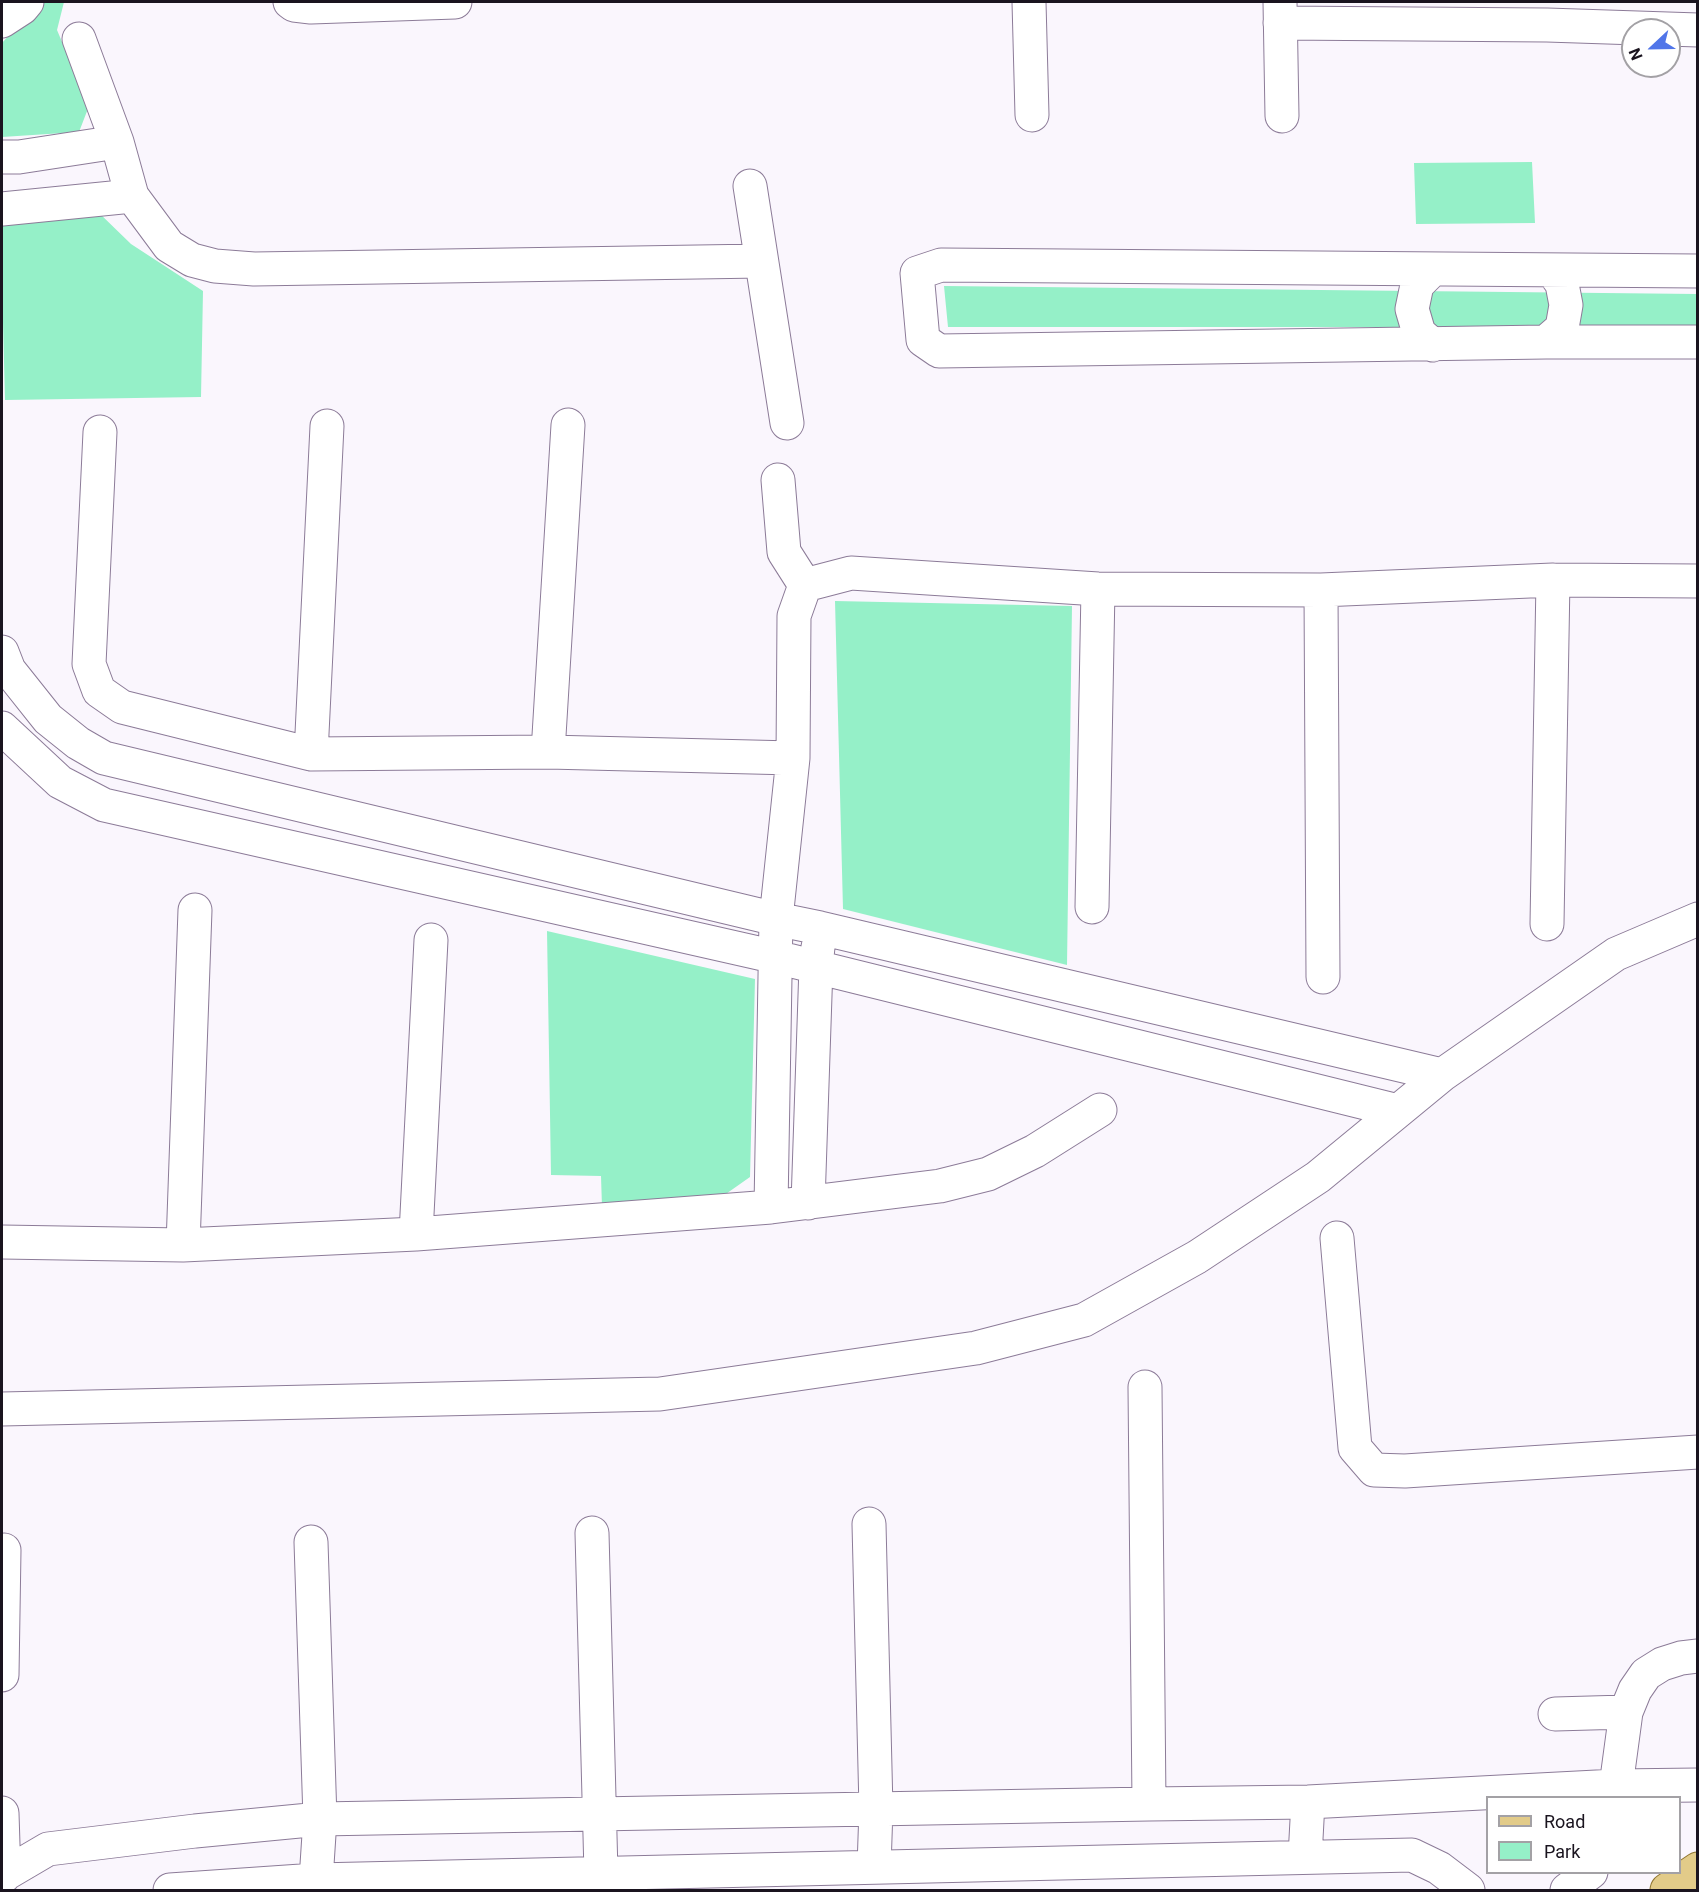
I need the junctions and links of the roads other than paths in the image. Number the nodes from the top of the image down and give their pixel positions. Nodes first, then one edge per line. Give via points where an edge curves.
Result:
1 (27, 2) edge
2 (290, 2) edge
3 (455, 2) edge
4 (1029, 2) edge
5 (1280, 12) edge
6 (1547, 13) edge
7 (2, 21) edge
8 (1698, 30) edge
9 (79, 39) dead end
10 (1032, 115) dead end
11 (1282, 116) dead end
12 (117, 142) junction
13 (2, 157) edge
14 (750, 186) dead end
15 (132, 196) junction
16 (2, 209) edge
17 (761, 261) junction
18 (1433, 269) junction
19 (1553, 271) junction
20 (1698, 271) edge
21 (1546, 342) junction
22 (1698, 342) edge
23 (1433, 345) junction
24 (787, 423) dead end
25 (568, 425) dead end
26 (327, 426) dead end
27 (100, 432) dead end
28 (778, 480) dead end
29 (1553, 580) junction
30 (1698, 581) edge
31 (805, 585) junction
32 (1098, 589) junction
33 (1321, 590) junction
34 (2, 652) edge
35 (2, 728) edge
36 (548, 752) junction
37 (311, 754) junction
38 (793, 758) junction
39 (1092, 906) dead end
40 (195, 910) dead end
41 (776, 919) junction
42 (1698, 920) edge
43 (1547, 924) dead end
44 (820, 928) junction
45 (431, 940) dead end
46 (776, 957) junction
47 (816, 966) junction
48 (1323, 977) dead end
49 (1370, 1059) junction
50 (1442, 1075) junction
51 (1348, 1099) junction
52 (1100, 1110) dead end
53 (1398, 1111) junction
54 (808, 1203) junction
55 (771, 1207) junction
56 (416, 1234) junction
57 (1337, 1238) dead end
58 (2, 1242) edge
59 (183, 1245) junction
60 (1145, 1387) dead end
61 (2, 1409) edge
62 (1698, 1452) edge
63 (869, 1524) dead end
64 (592, 1533) dead end
65 (311, 1542) dead end
66 (4, 1550) dead end
67 (1698, 1656) edge
68 (2, 1675) edge
69 (1626, 1712) junction
70 (1555, 1714) dead end
71 (1698, 1785) edge
72 (1616, 1786) junction
73 (1698, 1790) edge
74 (1308, 1802) junction
75 (1681, 1803) edge
76 (1149, 1804) junction
77 (876, 1809) junction
78 (2, 1813) edge
79 (599, 1814) junction
80 (320, 1819) junction
81 (1305, 1857) junction
82 (874, 1867) junction
83 (1698, 1869) edge
84 (601, 1873) junction
85 (1588, 1874) edge
86 (316, 1880) junction
87 (11, 1881) edge
88 (170, 1890) edge
89 (1468, 1890) edge
90 (1567, 1890) edge
91 (1667, 1890) edge

1 - 7 street
2 - 3 street via 311,7
4 - 10 street
5 - 6 street
5 - 11 street
6 - 8 street
9 - 12 street
12 - 13 street
12 - 15 street
14 - 17 street
15 - 16 street
15 - 17 street via 169,246 192,260 215,266 254,269
17 - 24 street
18 - 19 street
18 - 23 street via 1417,285 1412,309 1419,333
18 - 23 street via 941,265 917,273 923,339 939,351
19 - 20 street
19 - 21 street via 1562,284 1566,305 1562,328
21 - 22 street
21 - 23 street
25 - 36 street
26 - 37 street
27 - 37 street via 89,664 99,692 122,706
28 - 31 street via 784,552
29 - 30 street
29 - 33 street
29 - 43 street
31 - 32 street via 851,573
31 - 38 street via 794,615
32 - 33 street
32 - 39 street
33 - 48 street
34 - 41 street via 9,670 48,719 104,758
35 - 46 street via 60,782 104,806
36 - 37 street
36 - 38 street
38 - 41 street
40 - 59 street
41 - 44 street
41 - 46 street
42 - 50 street via 1616,954
44 - 47 street
44 - 49 street
45 - 56 street
46 - 47 street
46 - 55 street
47 - 51 street
47 - 54 street
49 - 50 street
49 - 51 street
50 - 53 street
51 - 53 street
52 - 54 street via 1035,1151 988,1174 940,1186
53 - 61 street via 1318,1177 1197,1257 1084,1320 976,1348 660,1394
54 - 55 street
55 - 56 street
56 - 59 street
57 - 62 street via 1355,1448 1374,1470
58 - 59 street
60 - 76 street
63 - 77 street
64 - 79 street
65 - 80 street
66 - 68 street
67 - 69 street via 1662,1664 1646,1674
69 - 70 street
69 - 72 street
71 - 72 street
72 - 74 street
73 - 75 street
74 - 76 street
74 - 81 street
76 - 77 street
77 - 79 street
77 - 82 street
78 - 87 street
79 - 80 street
79 - 84 street
80 - 86 street
80 - 87 street via 48,1849
81 - 82 street
81 - 89 street via 1412,1855 1439,1868
82 - 84 street
83 - 91 main road
84 - 86 street
85 - 90 street
86 - 88 street

